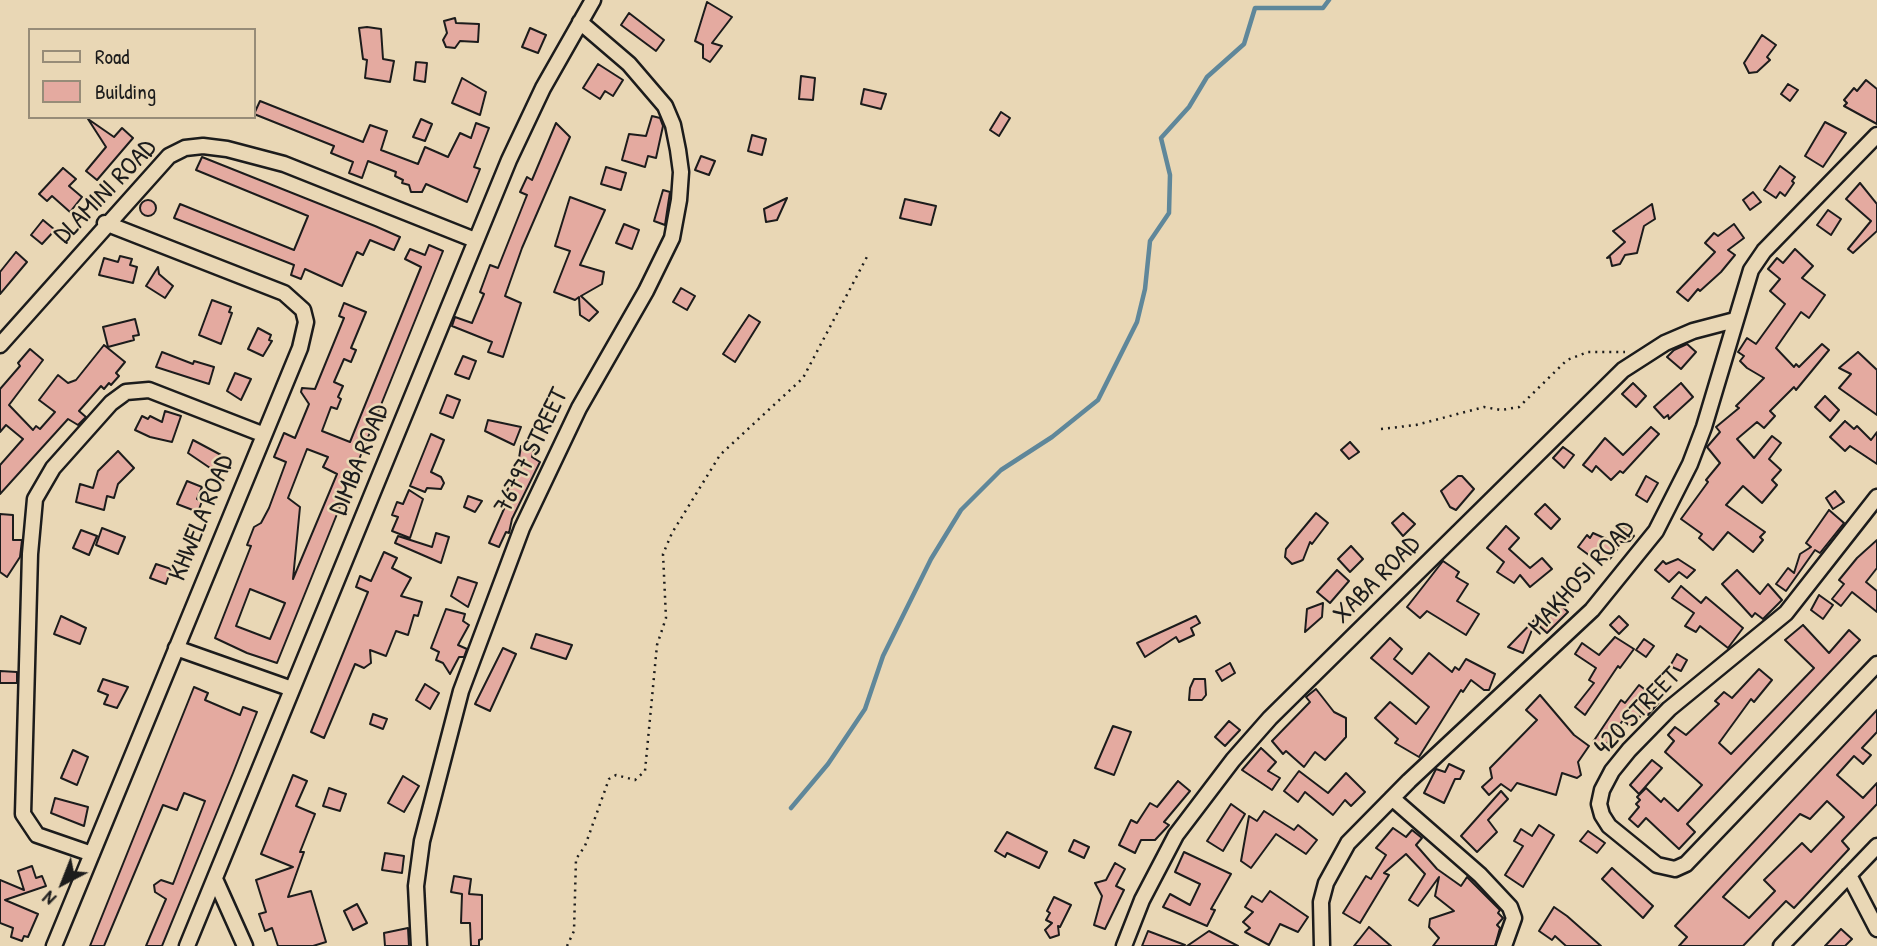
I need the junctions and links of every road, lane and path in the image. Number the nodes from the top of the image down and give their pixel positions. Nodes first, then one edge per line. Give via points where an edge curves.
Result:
1 (593, 0) edge
2 (580, 22) junction
3 (1877, 135) edge
4 (106, 223) junction
5 (475, 240) junction
6 (869, 253) dead end
7 (1735, 320) junction
8 (0, 345) edge
9 (1642, 355) junction
10 (1381, 429) dead end
11 (262, 434) junction
12 (1877, 497) edge
13 (176, 648) junction
14 (1877, 664) edge
15 (292, 689) junction
16 (1392, 798) junction
17 (1877, 846) edge
18 (92, 854) junction
19 (1849, 875) junction
20 (215, 879) junction
21 (1877, 929) edge
22 (54, 946) edge
23 (187, 946) edge
24 (245, 946) edge
25 (419, 946) edge
26 (567, 946) edge
27 (1124, 946) edge
28 (1322, 946) edge
29 (1504, 946) edge
30 (1781, 946) edge

1 - 2 street, DIMBA ROAD
2 - 5 street, DIMBA ROAD via 544,88
2 - 25 street, 76797 STREET via 629,64 665,106 679,161 679,200 672,238 579,408 522,528 461,691 422,841 416,886
3 - 7 street, MAKHOSI ROAD via 1764,251 1751,270
4 - 5 street, DLAMINI ROAD via 169,156 202,146 284,164
4 - 8 street, DLAMINI ROAD
4 - 11 street, KHWELA ROAD via 284,293 303,310 306,322 300,348
5 - 15 street, DIMBA ROAD
6 - 26 path via 803,378 719,455 671,533 663,554 666,618 657,645 645,771 635,779 616,775 609,779 576,859 574,931
7 - 9 street, XABA ROAD via 1693,331
7 - 16 street, MAKHOSI ROAD via 1690,464 1645,548 1584,618
9 - 10 path via 1616,350 1588,352 1567,360 1519,407 1484,407
9 - 27 street, XABA ROAD via 1597,393 1233,760 1176,835
11 - 13 street, KHWELA ROAD
11 - 18 street via 149,390 126,392 111,402 53,468 35,499 23,814 37,835
12 - 14 street, 420 STREET via 1786,614 1690,691 1629,750 1602,790 1601,816 1657,865 1675,869 1686,864
13 - 15 street
13 - 18 street, KHWELA ROAD
15 - 20 street, DIMBA ROAD
16 - 28 street, MAKHOSI ROAD via 1333,865 1321,902
16 - 29 street via 1472,867 1510,907 1514,918
17 - 19 street
18 - 22 street, KHWELA ROAD
19 - 21 street
19 - 30 street
20 - 23 street, DIMBA ROAD
20 - 24 street

